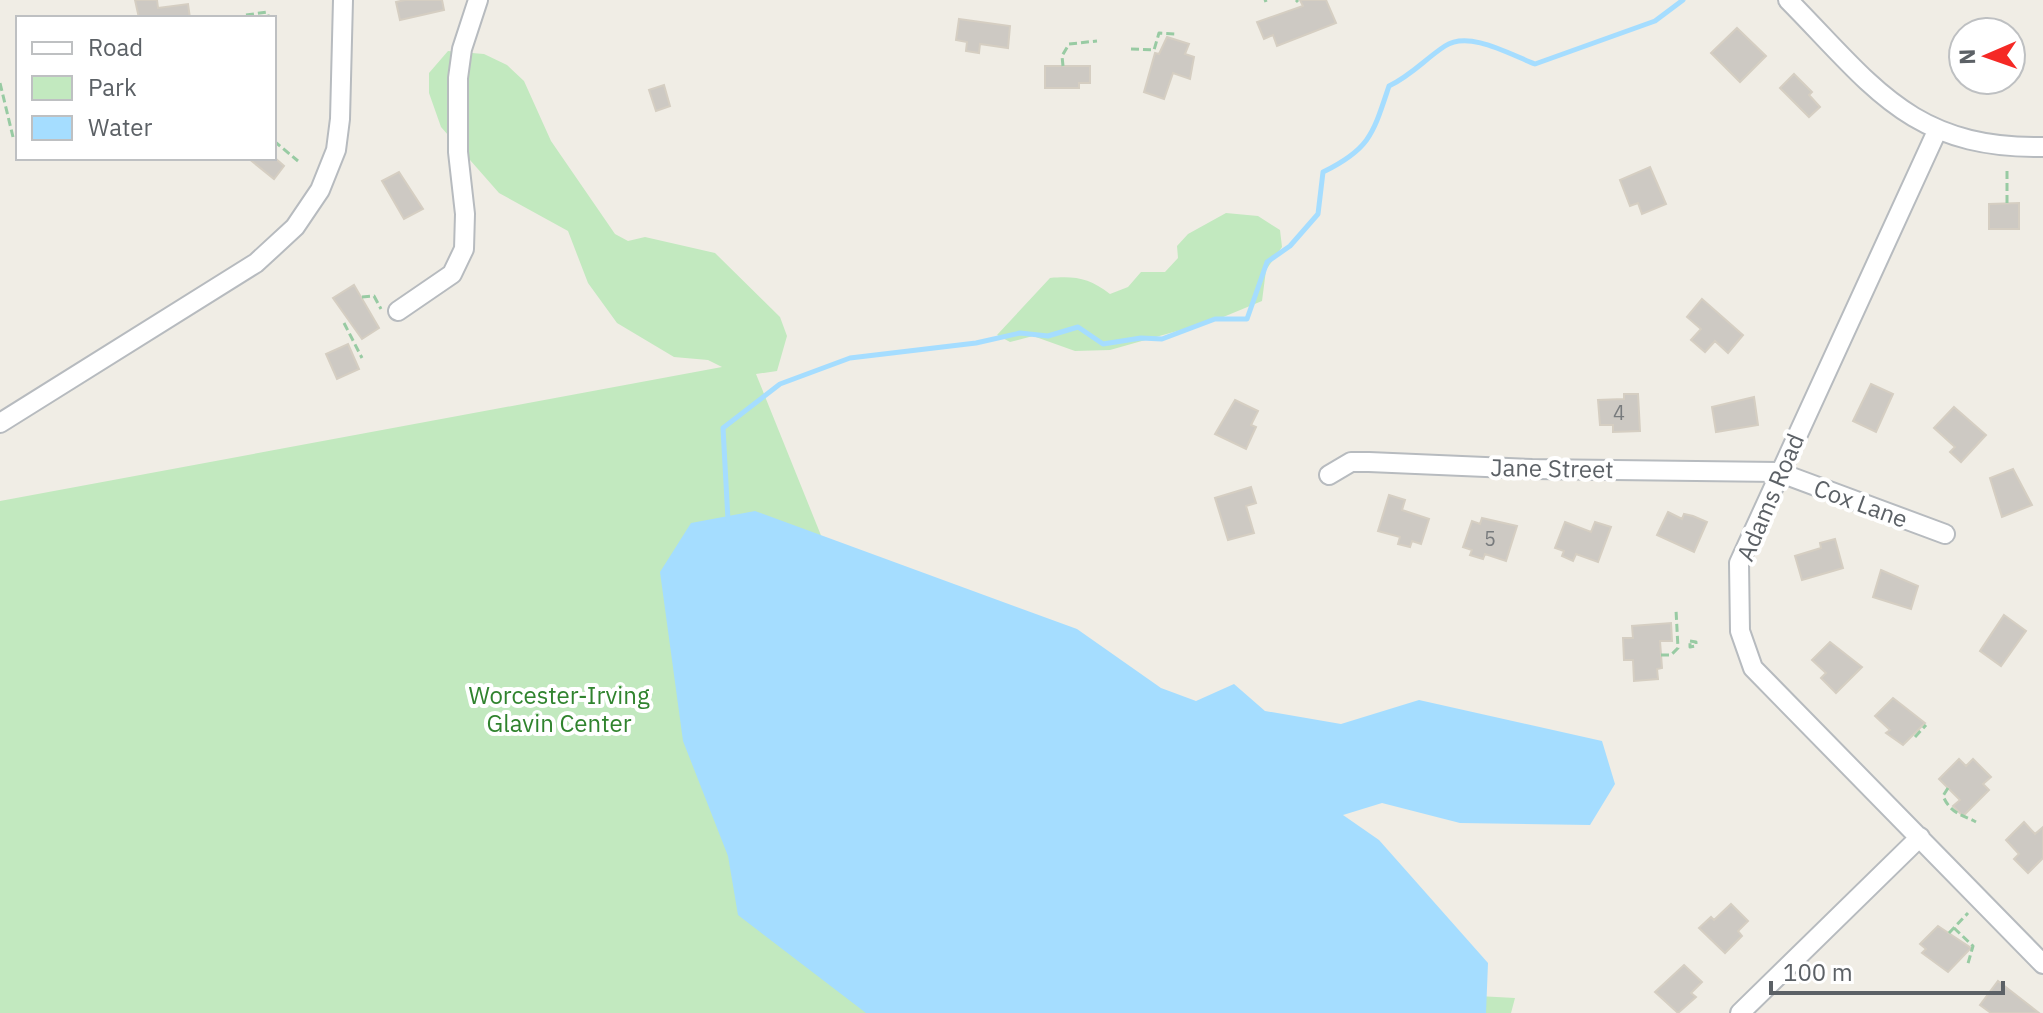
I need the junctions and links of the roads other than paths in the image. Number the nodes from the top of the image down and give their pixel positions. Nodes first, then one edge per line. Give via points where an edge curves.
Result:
1 (343, 0) edge
2 (478, 0) edge
3 (1788, 0) edge
4 (1937, 131) junction
5 (2043, 147) edge
6 (392, 315) road end
7 (0, 423) edge
8 (1778, 472) junction
9 (1329, 475) dead end
10 (1945, 534) dead end
11 (1920, 837) junction
12 (2043, 964) edge
13 (1740, 1013) edge

1 - 7 street via 336,150 320,190 295,227 256,263
2 - 6 street via 458,78 464,249 452,274
3 - 4 street via 1891,104
4 - 5 street via 1993,145
4 - 8 street, Adams Road
8 - 9 street, Jane Street via 1351,462
8 - 10 street, Cox Lane
8 - 11 street, Adams Road via 1739,563 1740,631 1753,668
11 - 12 street, Adams Road
11 - 13 street

